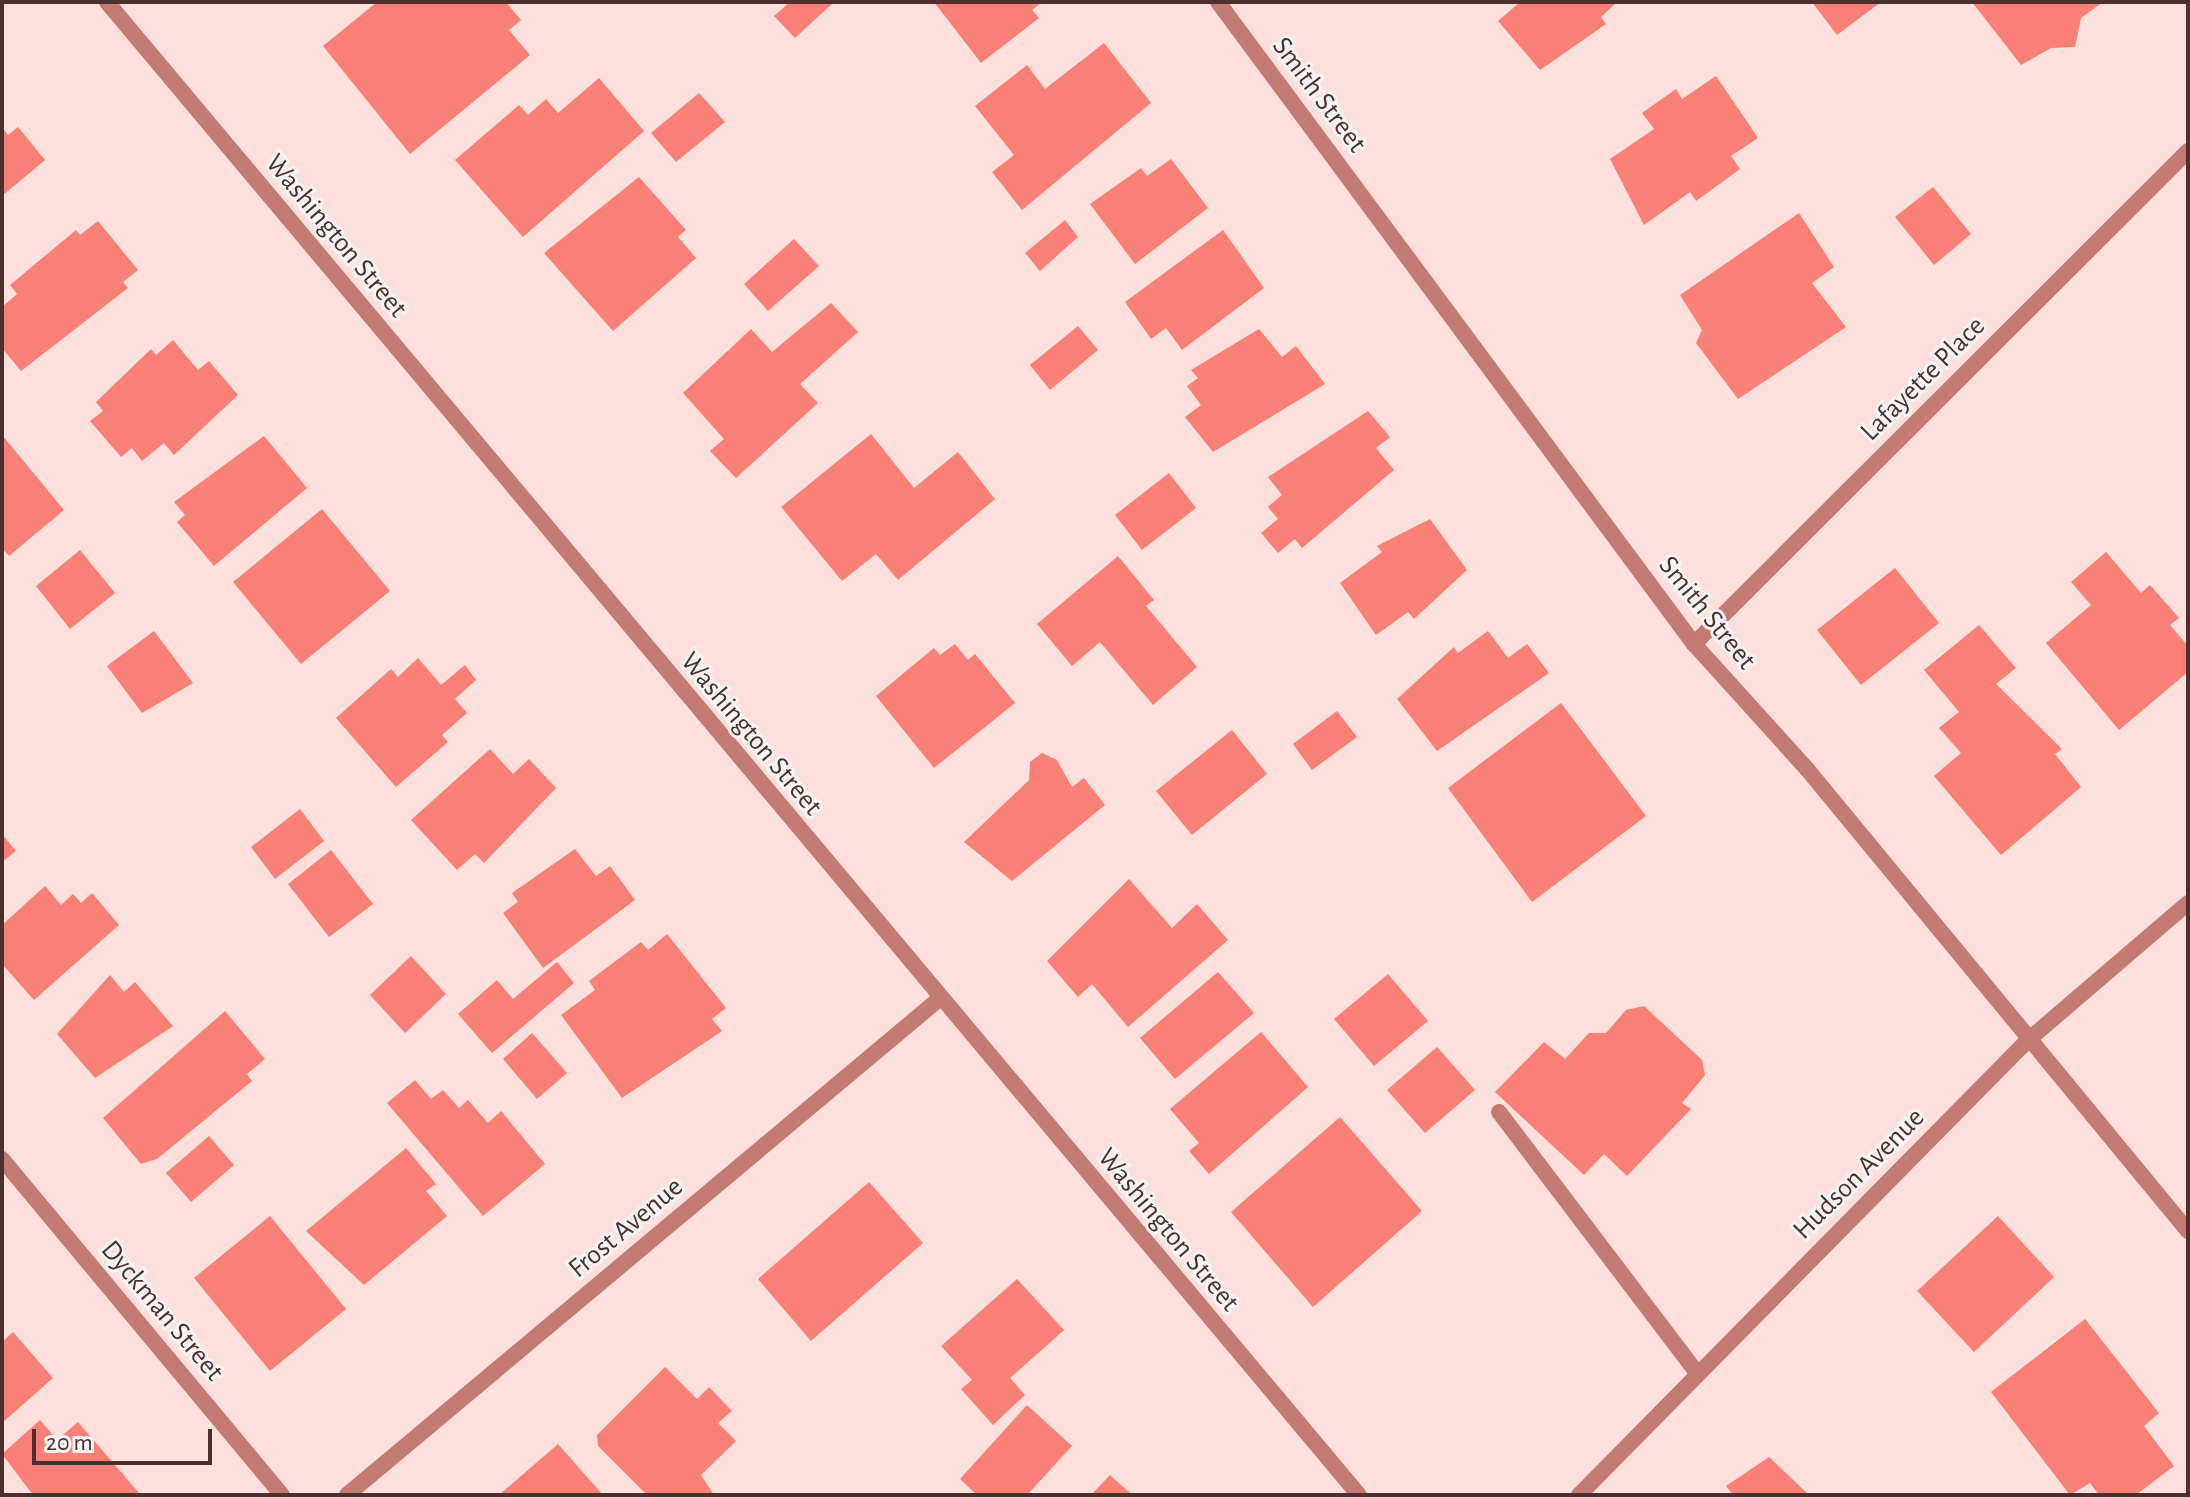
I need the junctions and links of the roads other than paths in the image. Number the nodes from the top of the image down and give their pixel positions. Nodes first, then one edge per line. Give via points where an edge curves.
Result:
1 (107, 2) edge
2 (1218, 2) edge
3 (2188, 151) edge
4 (1694, 644) junction
5 (2188, 903) edge
6 (938, 1000) junction
7 (2027, 1041) junction
8 (1499, 1112) dead end
9 (2, 1159) edge
10 (2188, 1231) edge
11 (1698, 1374) junction
12 (282, 1495) edge
13 (347, 1495) edge
14 (1359, 1495) edge
15 (1579, 1495) edge

1 - 6 street, Washington Street
2 - 4 street, Smith Street
3 - 4 street, Lafayette Place
4 - 7 street, Smith Street via 1807,769
5 - 7 street, Hudson Avenue
6 - 13 street, Frost Avenue
6 - 14 street, Washington Street
7 - 10 street, Smith Street
7 - 11 street, Hudson Avenue
8 - 11 street
9 - 12 street, Dyckman Street
11 - 15 street, Hudson Avenue

